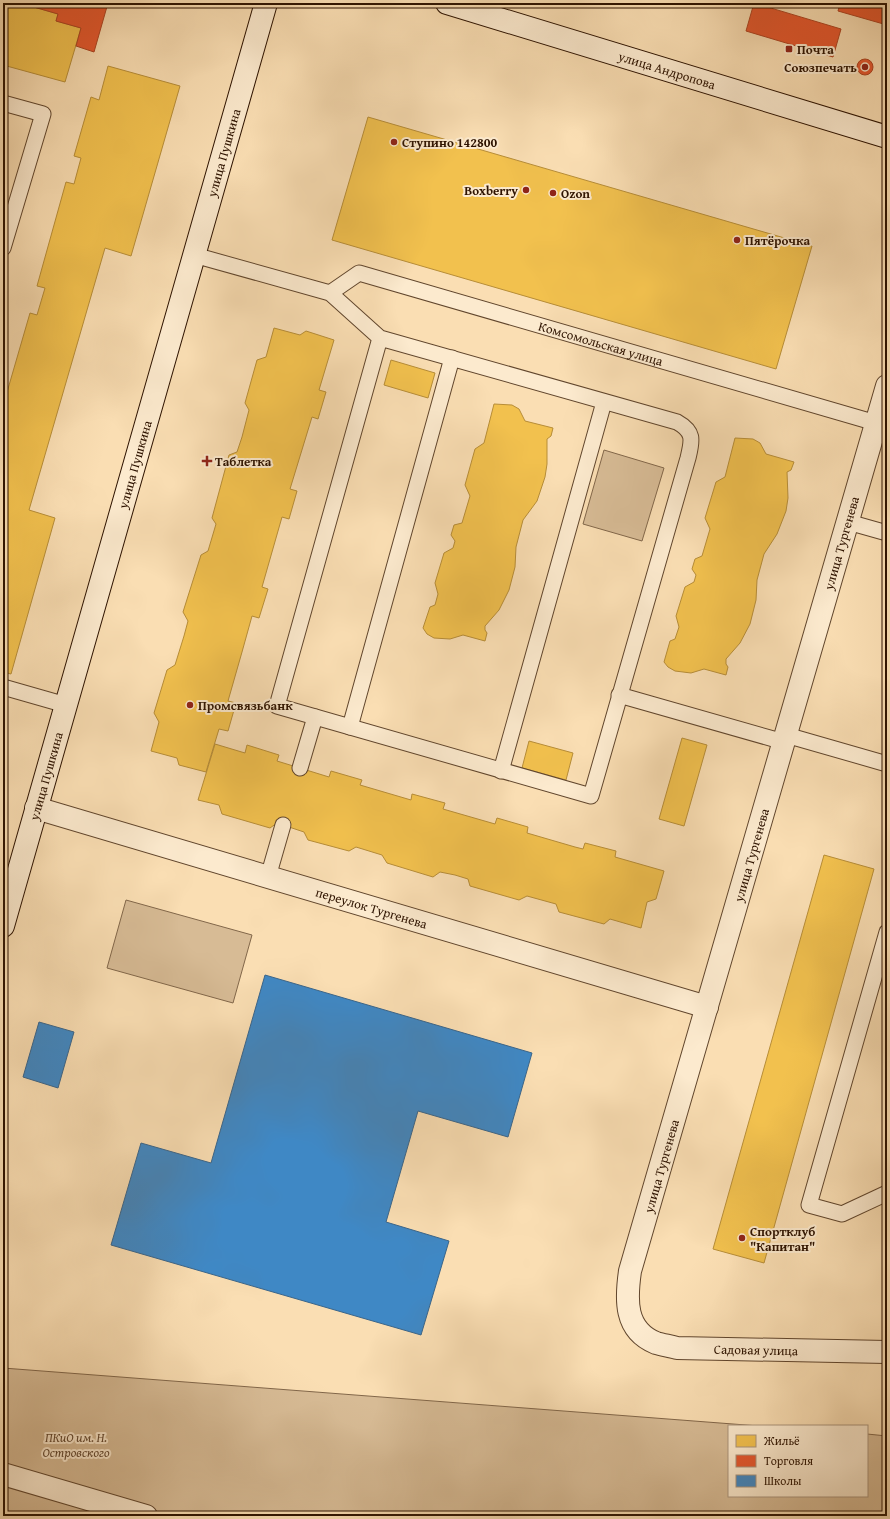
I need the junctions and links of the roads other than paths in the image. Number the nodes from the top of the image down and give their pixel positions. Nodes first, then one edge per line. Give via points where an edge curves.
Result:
1 (266, 3) edge
2 (447, 3) edge
3 (3, 102) edge
4 (887, 137) edge
5 (3, 248) edge
6 (194, 255) junction
7 (330, 293) junction
8 (380, 338) junction
9 (452, 358) junction
10 (887, 386) edge
11 (604, 402) junction
12 (876, 423) junction
13 (848, 522) junction
14 (887, 533) edge
15 (3, 687) edge
16 (620, 695) junction
17 (66, 705) junction
18 (315, 717) junction
19 (350, 727) junction
20 (785, 738) junction
21 (887, 764) edge
22 (300, 768) dead end
23 (501, 771) junction
24 (36, 808) junction
25 (283, 825) dead end
26 (268, 877) junction
27 (3, 926) edge
28 (887, 932) edge
29 (707, 1007) junction
30 (887, 1193) edge
31 (633, 1324) joint
32 (887, 1352) edge
33 (3, 1474) edge
34 (146, 1516) edge

1 - 6 street, улица Пушкина
2 - 4 street, улица Андропова
3 - 5 lane via 43,114
6 - 7 lane
6 - 17 street, улица Пушкина
7 - 8 lane
7 - 12 lane, Комсомольская улица via 359,273
8 - 9 lane
8 - 18 lane via 277,706
9 - 11 lane
9 - 19 lane
10 - 12 street, улица Тургенева
11 - 16 lane via 677,422 686,427 691,436 688,458
11 - 23 lane
12 - 13 street, улица Тургенева
13 - 14 lane
13 - 20 street, улица Тургенева
15 - 17 lane
16 - 20 lane
16 - 23 lane via 591,796
17 - 24 street, улица Пушкина
18 - 19 lane
18 - 22 lane
19 - 23 lane
20 - 21 lane
20 - 29 street, улица Тургенева
24 - 26 street, переулок Тургенева
24 - 27 street, улица Пушкина
25 - 26 lane
26 - 29 street, переулок Тургенева
28 - 30 lane via 809,1205 842,1214
29 - 31 street, улица Тургенева via 630,1271 628,1309
31 - 32 street, Садовая улица via 642,1334 655,1342 677,1348
33 - 34 street

